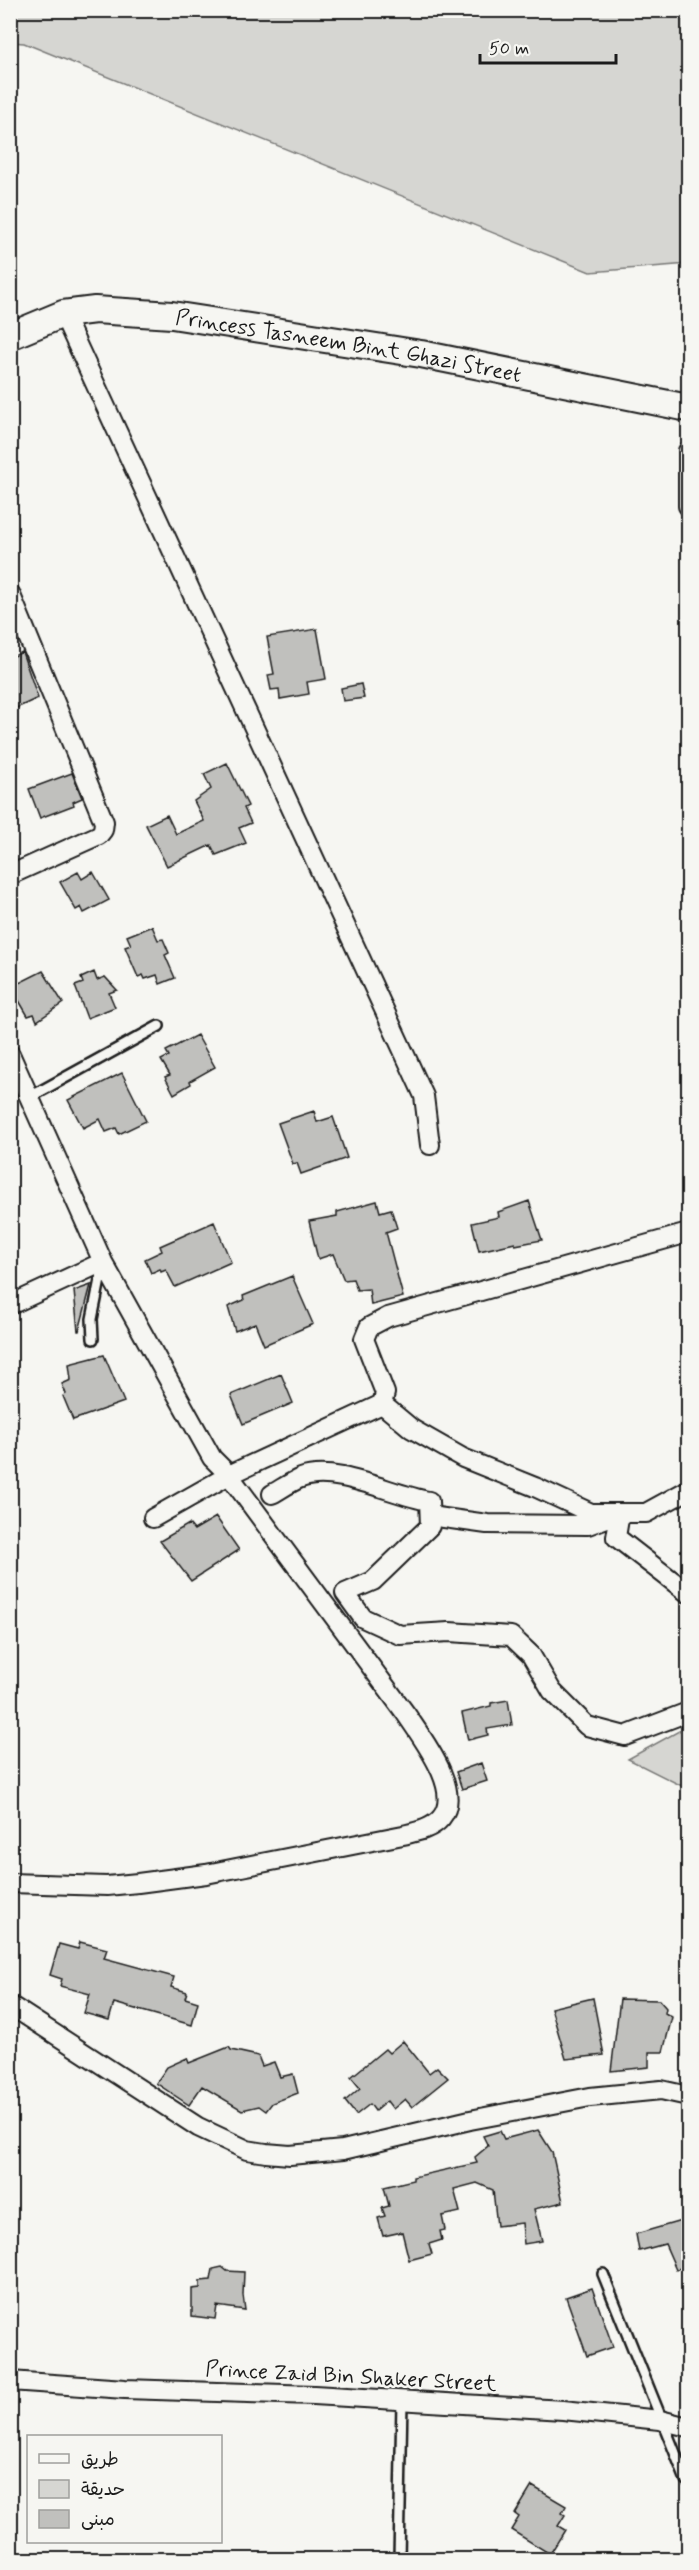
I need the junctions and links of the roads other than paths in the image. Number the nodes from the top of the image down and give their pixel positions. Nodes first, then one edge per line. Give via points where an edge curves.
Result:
1 (63, 314) junction
2 (10, 336) edge
3 (688, 408) edge
4 (688, 451) edge
5 (688, 506) edge
6 (10, 593) edge
7 (10, 875) edge
8 (159, 1026) dead end
9 (10, 1054) edge
10 (30, 1097) junction
11 (430, 1145) dead end
12 (688, 1233) edge
13 (103, 1262) junction
14 (10, 1305) edge
15 (93, 1339) dead end
16 (382, 1404) junction
17 (230, 1475) junction
18 (688, 1490) edge
19 (272, 1494) dead end
20 (620, 1513) junction
21 (430, 1516) junction
22 (153, 1518) dead end
23 (688, 1593) edge
24 (688, 1712) edge
25 (10, 1883) edge
26 (10, 2005) edge
27 (688, 2096) edge
28 (603, 2274) dead end
29 (10, 2381) edge
30 (402, 2400) junction
31 (660, 2420) junction
32 (688, 2427) edge
33 (686, 2480) dead end
34 (399, 2559) edge

1 - 2 main road, Princess Tasneem Bint Ghazi Street
1 - 3 main road, Princess Tasneem Bint Ghazi Street via 127,311 227,323 421,354
1 - 11 street via 424,1096
4 - 5 street
6 - 7 street via 104,822 99,835
8 - 10 lane
9 - 10 street
10 - 13 street
12 - 16 street via 388,1317 369,1327 364,1346 385,1393
13 - 14 street
13 - 15 lane via 92,1319
13 - 17 street via 212,1458
16 - 17 street
16 - 20 street via 411,1429 463,1458 591,1513
17 - 22 street
17 - 25 street via 406,1714 431,1754 447,1794 442,1817 425,1829 403,1836 206,1874 107,1886
18 - 20 street via 646,1513
19 - 21 street via 302,1478 336,1475 429,1501
20 - 21 street via 588,1525 487,1524
20 - 23 street via 616,1538
21 - 24 street via 430,1526 373,1581 345,1593 363,1618 400,1635 449,1632 511,1636 531,1655 552,1691 587,1726 625,1736
26 - 27 street via 198,2127 247,2150 266,2153 344,2150 590,2097 661,2090
28 - 31 lane
29 - 30 street, Prince Zaid Bin Shaker Street
30 - 31 street, Prince Zaid Bin Shaker Street
30 - 34 lane
31 - 32 street, Prince Zaid Bin Shaker Street
31 - 33 lane

